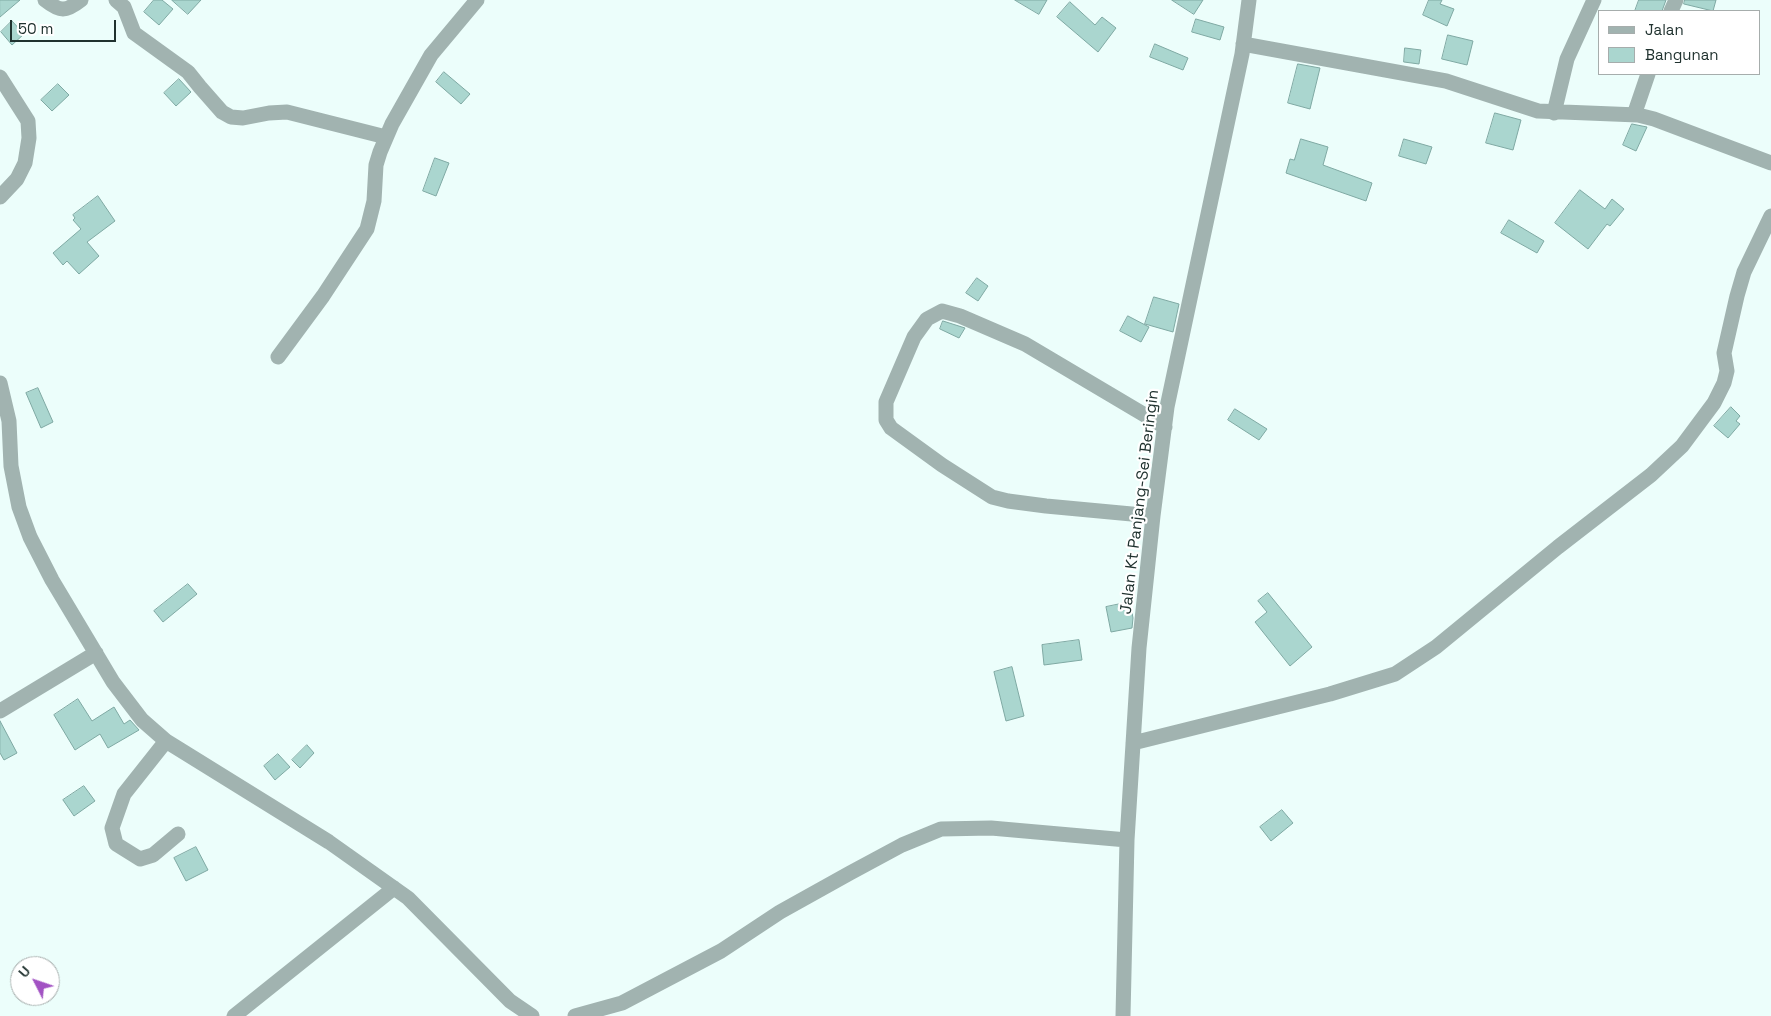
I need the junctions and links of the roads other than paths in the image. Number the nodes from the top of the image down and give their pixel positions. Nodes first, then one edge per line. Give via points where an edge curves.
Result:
1 (45, 0) edge
2 (81, 0) edge
3 (116, 0) edge
4 (477, 0) edge
5 (1249, 0) edge
6 (1594, 0) edge
7 (1243, 44) junction
8 (1648, 75) edge
9 (0, 77) edge
10 (1554, 113) junction
11 (1634, 114) junction
12 (386, 137) junction
13 (1771, 163) edge
14 (0, 197) edge
15 (1771, 216) edge
16 (278, 357) dead end
17 (0, 383) edge
18 (1165, 427) junction
19 (1153, 516) junction
20 (96, 653) junction
21 (0, 711) edge
22 (166, 741) junction
23 (1133, 743) junction
24 (178, 834) dead end
25 (1127, 840) junction
26 (394, 888) junction
27 (234, 1016) edge
28 (532, 1016) edge
29 (575, 1016) edge
30 (1123, 1016) edge

1 - 2 street via 60,10 69,10
3 - 12 street via 124,8 134,33 188,72 222,112 243,118 287,112
4 - 12 street via 431,55
5 - 7 street, Jalan Kt Panjang-Sei Beringin
6 - 10 street via 1567,59
7 - 10 street via 1446,81 1527,109
7 - 18 street, Jalan Kt Panjang-Sei Beringin
8 - 11 street
9 - 14 street via 28,121 29,138 25,162 16,179
10 - 11 street
11 - 13 street
12 - 16 street via 376,165 374,200 367,229
15 - 23 street via 1744,272 1737,296 1724,353 1727,371 1724,383 1714,403 1682,446 1651,475 1436,648 1395,674 1330,694
17 - 20 street via 9,420 11,466 19,507 52,580
18 - 19 street, Jalan Kt Panjang-Sei Beringin
18 - 19 street via 1024,344 942,311 927,319 914,337 886,402 886,420 891,428 992,497 1046,506
19 - 23 street, Jalan Kt Panjang-Sei Beringin
20 - 21 street
20 - 22 street via 142,720
22 - 24 street via 124,794 112,828 116,844 140,859 153,855
22 - 26 street via 329,842
23 - 25 street, Jalan Kt Panjang-Sei Beringin
25 - 29 street via 1000,828 940,829 850,873 780,912 721,951 622,1003
25 - 30 street, Jalan Kt Panjang-Sei Beringin
26 - 27 street
26 - 28 street via 438,927 510,1001

